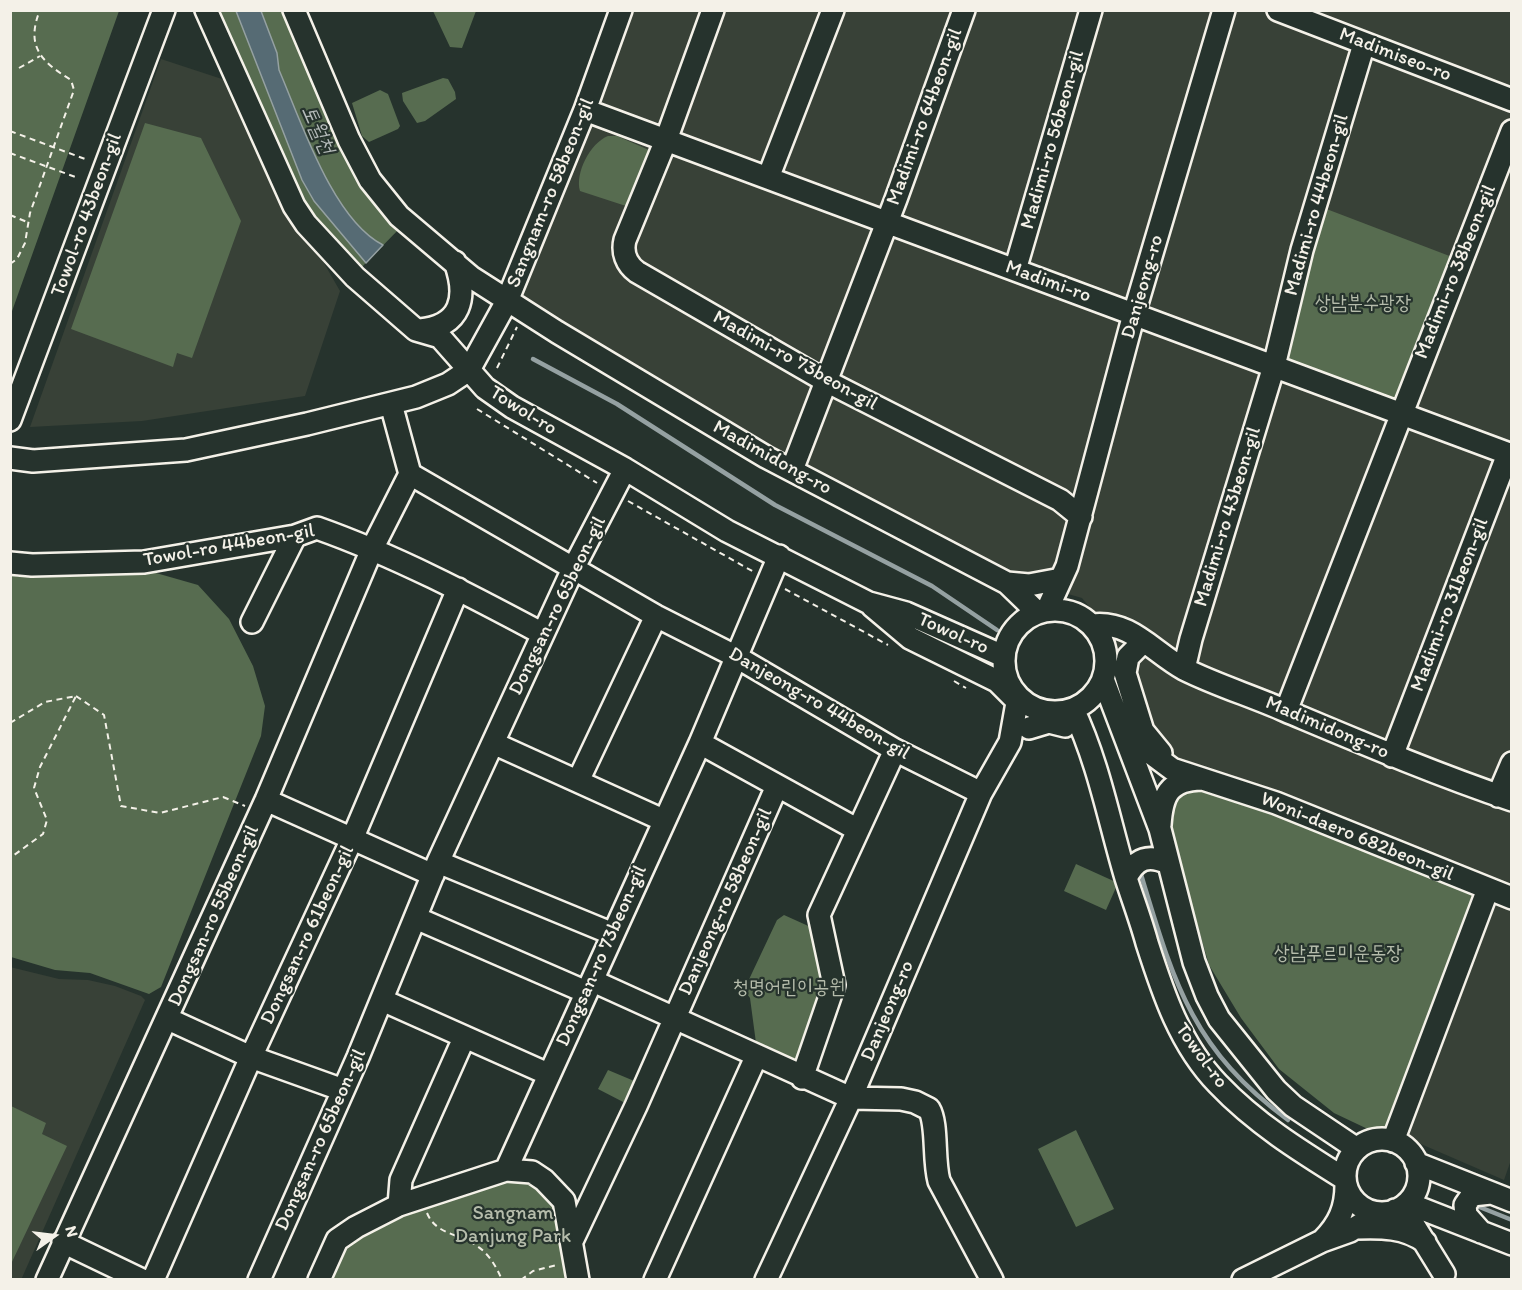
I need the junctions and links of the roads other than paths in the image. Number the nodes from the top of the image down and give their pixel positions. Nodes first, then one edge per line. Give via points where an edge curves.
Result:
1 (164, 10) edge
2 (206, 10) edge
3 (294, 10) edge
4 (621, 10) edge
5 (713, 10) edge
6 (833, 10) edge
7 (964, 10) edge
8 (1091, 10) edge
9 (1224, 10) edge
10 (1278, 10) edge
11 (1364, 44) junction
12 (1512, 100) edge
13 (585, 110) junction
14 (1512, 131) edge
15 (666, 140) junction
16 (768, 178) junction
17 (887, 223) junction
18 (455, 262) junction
19 (1015, 270) junction
20 (507, 301) junction
21 (1134, 314) junction
22 (416, 330) junction
23 (1274, 366) junction
24 (469, 370) junction
25 (824, 380) junction
26 (391, 404) junction
27 (1400, 414) junction
28 (10, 420) edge
29 (1510, 454) edge
30 (10, 458) edge
31 (625, 469) junction
32 (792, 470) junction
33 (410, 474) junction
34 (1081, 517) junction
35 (295, 536) junction
36 (372, 549) junction
37 (779, 556) junction
38 (10, 563) edge
39 (573, 569) junction
40 (1064, 573) junction
41 (1007, 583) junction
42 (458, 589) junction
43 (869, 603) junction
44 (1042, 611) junction
45 (1074, 613) junction
46 (656, 616) junction
47 (252, 622) dead end
48 (1092, 625) junction
49 (543, 634) junction
50 (1143, 646) junction
51 (1106, 653) junction
52 (735, 656) junction
53 (1004, 656) junction
54 (1184, 669) junction
55 (1103, 679) junction
56 (1017, 700) junction
57 (1073, 709) junction
58 (1286, 711) junction
59 (1047, 712) junction
60 (1029, 728) junction
61 (1123, 732) junction
62 (1010, 742) junction
63 (493, 743) junction
64 (700, 743) junction
65 (895, 750) junction
66 (1392, 756) junction
67 (1096, 762) junction
68 (1512, 763) edge
69 (1194, 777) junction
70 (578, 781) junction
71 (777, 786) junction
72 (981, 793) junction
73 (1505, 798) edge
74 (263, 806) junction
75 (663, 820) junction
76 (1160, 829) junction
77 (858, 830) junction
78 (353, 837) junction
79 (1168, 863) junction
80 (436, 868) junction
81 (1126, 878) junction
82 (1488, 888) junction
83 (1512, 898) edge
84 (416, 918) junction
85 (613, 934) junction
86 (589, 987) junction
87 (382, 1000) junction
88 (674, 1018) junction
89 (168, 1019) junction
90 (464, 1038) junction
91 (251, 1057) junction
92 (756, 1057) junction
93 (548, 1074) junction
94 (802, 1078) junction
95 (343, 1090) junction
96 (851, 1098) junction
97 (1298, 1109) junction
98 (1278, 1136) junction
99 (1393, 1141) junction
100 (1357, 1149) junction
101 (1416, 1163) junction
102 (506, 1170) junction
103 (1346, 1182) junction
104 (1491, 1193) junction
105 (1512, 1201) edge
106 (399, 1204) junction
107 (1394, 1209) junction
108 (1440, 1215) junction
109 (1356, 1228) junction
110 (1481, 1232) junction
111 (573, 1239) junction
112 (1322, 1241) junction
113 (63, 1242) junction
114 (1425, 1242) junction
115 (1512, 1244) edge
116 (578, 1273) edge
117 (1444, 1274) dead end
118 (47, 1280) edge
119 (142, 1280) edge
120 (153, 1280) edge
121 (259, 1280) edge
122 (319, 1280) edge
123 (655, 1280) edge
124 (766, 1280) edge
125 (992, 1280) edge
126 (1243, 1280) edge

1 - 28 street, Towol-ro 43beon-gil
2 - 22 street via 294,206 338,260
3 - 18 street, Madimidong-ro via 370,180 399,216
4 - 13 street, Sangnam-ro 58beon-gil
5 - 15 street
6 - 16 street
7 - 17 street, Madimi-ro 64beon-gil
8 - 19 street, Madimi-ro 56beon-gil
9 - 21 street, Danjeong-ro
10 - 11 street, Madimiseo-ro
11 - 12 street, Madimiseo-ro
11 - 23 street, Madimi-ro 44beon-gil via 1302,250
13 - 15 street, Madimi-ro
13 - 20 street, Sangnam-ro 58beon-gil
14 - 27 street, Madimi-ro 38beon-gil
15 - 16 street, Madimi-ro
15 - 25 street, Madimi-ro 73beon-gil via 625,240 624,253 629,265
16 - 17 street, Madimi-ro
17 - 19 street, Madimi-ro
17 - 25 street, Madimi-ro 64beon-gil
18 - 20 street, Madimidong-ro
18 - 22 street via 462,295 460,305 447,323
19 - 21 street, Madimi-ro
20 - 24 street, Sangnam-ro 58beon-gil
20 - 32 street, Madimidong-ro
21 - 23 street, Madimi-ro
21 - 34 street, Danjeong-ro
22 - 24 street, Towol-ro via 440,337
23 - 27 street, Madimi-ro
23 - 54 street, Madimi-ro 43beon-gil
24 - 26 street via 448,384
24 - 31 street, Towol-ro via 485,388 512,407
25 - 32 street, Madimi-ro 64beon-gil
25 - 34 street, Madimi-ro 73beon-gil via 1060,500
26 - 30 street via 186,450 33,461
26 - 33 street
27 - 29 street, Madimi-ro
27 - 58 street
29 - 66 street, Madimi-ro 31beon-gil
31 - 37 street, Towol-ro via 727,531
31 - 39 street, Dongsan-ro 65beon-gil
32 - 41 street, Madimidong-ro
33 - 36 street, Dongsan-ro 55beon-gil
33 - 39 street, Danjeong-ro 44beon-gil
34 - 40 street, Danjeong-ro
35 - 36 street, Towol-ro 44beon-gil via 317,528
35 - 38 street, Towol-ro 44beon-gil via 144,562
35 - 47 street
36 - 42 street
36 - 74 street, Dongsan-ro 55beon-gil
37 - 43 street, Towol-ro
37 - 52 street, Dongsan-ro 73beon-gil
39 - 46 street, Danjeong-ro 44beon-gil
39 - 49 street, Dongsan-ro 65beon-gil
40 - 41 street via 1029,585
40 - 44 street, Danjeong-ro
40 - 45 street, Danjeong-ro
41 - 44 street, Madimidong-ro
42 - 49 street
42 - 78 street, Dongsan-ro 61beon-gil
43 - 53 street, Towol-ro via 906,613
43 - 56 street via 910,638 997,681
44 - 45 street
44 - 53 street via 1024,619 1014,629
45 - 48 street
46 - 52 street, Danjeong-ro 44beon-gil
46 - 70 street
48 - 50 street, Madimidong-ro via 1105,624 1130,631
48 - 51 street
49 - 63 street, Dongsan-ro 65beon-gil
50 - 51 street via 1121,647
50 - 54 street, Madimidong-ro
50 - 69 street via 1128,657 1125,673 1143,731 1160,752
51 - 55 street
52 - 64 street, Dongsan-ro 73beon-gil
52 - 65 street, Danjeong-ro 44beon-gil
53 - 56 street via 1006,678
54 - 58 street, Madimidong-ro
55 - 57 street via 1091,697
55 - 61 street, Towol-ro
56 - 59 street
56 - 62 street, Danjeong-ro
57 - 59 street
57 - 67 street, Towol-ro
58 - 66 street, Madimidong-ro
59 - 60 street, Danjeong-ro
60 - 62 street, Danjeong-ro
60 - 67 street via 1049,722 1064,724
61 - 69 street via 1172,769
61 - 76 street, Towol-ro
62 - 72 street, Danjeong-ro
63 - 70 street
63 - 80 street, Dongsan-ro 65beon-gil
64 - 71 street
64 - 75 street, Dongsan-ro 73beon-gil
65 - 72 street, Danjeong-ro 44beon-gil
65 - 77 street
66 - 73 street, Madimidong-ro
67 - 81 street, Towol-ro
68 - 73 street
69 - 76 street via 1163,798
69 - 82 street, Woni-daero 682beon-gil via 1276,803
70 - 75 street
71 - 77 street
71 - 88 street, Danjeong-ro 58beon-gil
72 - 96 street, Danjeong-ro
74 - 78 street
74 - 89 street, Dongsan-ro 55beon-gil
75 - 85 street, Dongsan-ro 73beon-gil
76 - 79 street, Towol-ro
77 - 94 street via 819,915 834,985
78 - 80 street
78 - 91 street, Dongsan-ro 61beon-gil
79 - 81 street via 1143,858 1135,862
79 - 97 street, Towol-ro via 1194,962 1219,1019 1256,1068
80 - 84 street, Dongsan-ro 65beon-gil
80 - 85 street
81 - 98 street, Towol-ro via 1162,992 1183,1036 1216,1083
82 - 83 street, Woni-daero 682beon-gil
82 - 99 street
84 - 86 street
84 - 87 street, Dongsan-ro 65beon-gil
85 - 86 street, Dongsan-ro 73beon-gil
86 - 88 street, Danjeong-ro 58beon-gil
86 - 93 street, Dongsan-ro 73beon-gil
87 - 90 street
87 - 95 street, Dongsan-ro 65beon-gil
88 - 92 street, Danjeong-ro 58beon-gil
88 - 111 street, Danjeong-ro 58beon-gil
89 - 91 street
89 - 113 street, Dongsan-ro 55beon-gil
90 - 93 street
90 - 106 street via 401,1180
91 - 95 street
91 - 120 street, Dongsan-ro 61beon-gil
92 - 94 street, Danjeong-ro 58beon-gil
92 - 123 street
93 - 102 street, Dongsan-ro 73beon-gil
94 - 96 street, Danjeong-ro 58beon-gil
95 - 121 street, Dongsan-ro 65beon-gil
96 - 124 street, Danjeong-ro
96 - 125 street via 901,1099 929,1109 934,1122 934,1164 939,1181
97 - 98 street via 1306,1129 1296,1138
97 - 100 street, Towol-ro
98 - 103 street, Towol-ro
99 - 100 street via 1371,1141
99 - 101 street via 1403,1146
100 - 103 street via 1347,1163
101 - 104 street
101 - 107 street via 1417,1189
102 - 106 street
102 - 111 street via 532,1172 544,1180 564,1201
103 - 107 street via 1358,1204
103 - 112 street via 1346,1199 1339,1221
104 - 105 street
104 - 110 street via 1473,1195 1465,1205 1466,1215
106 - 122 street via 337,1240
107 - 108 street
107 - 109 street
107 - 114 street via 1407,1214
108 - 110 street
108 - 114 street via 1425,1225
109 - 112 street
109 - 114 street via 1396,1229
110 - 115 street
111 - 116 street
112 - 126 street
113 - 118 street, Dongsan-ro 55beon-gil
113 - 119 street
114 - 117 street

